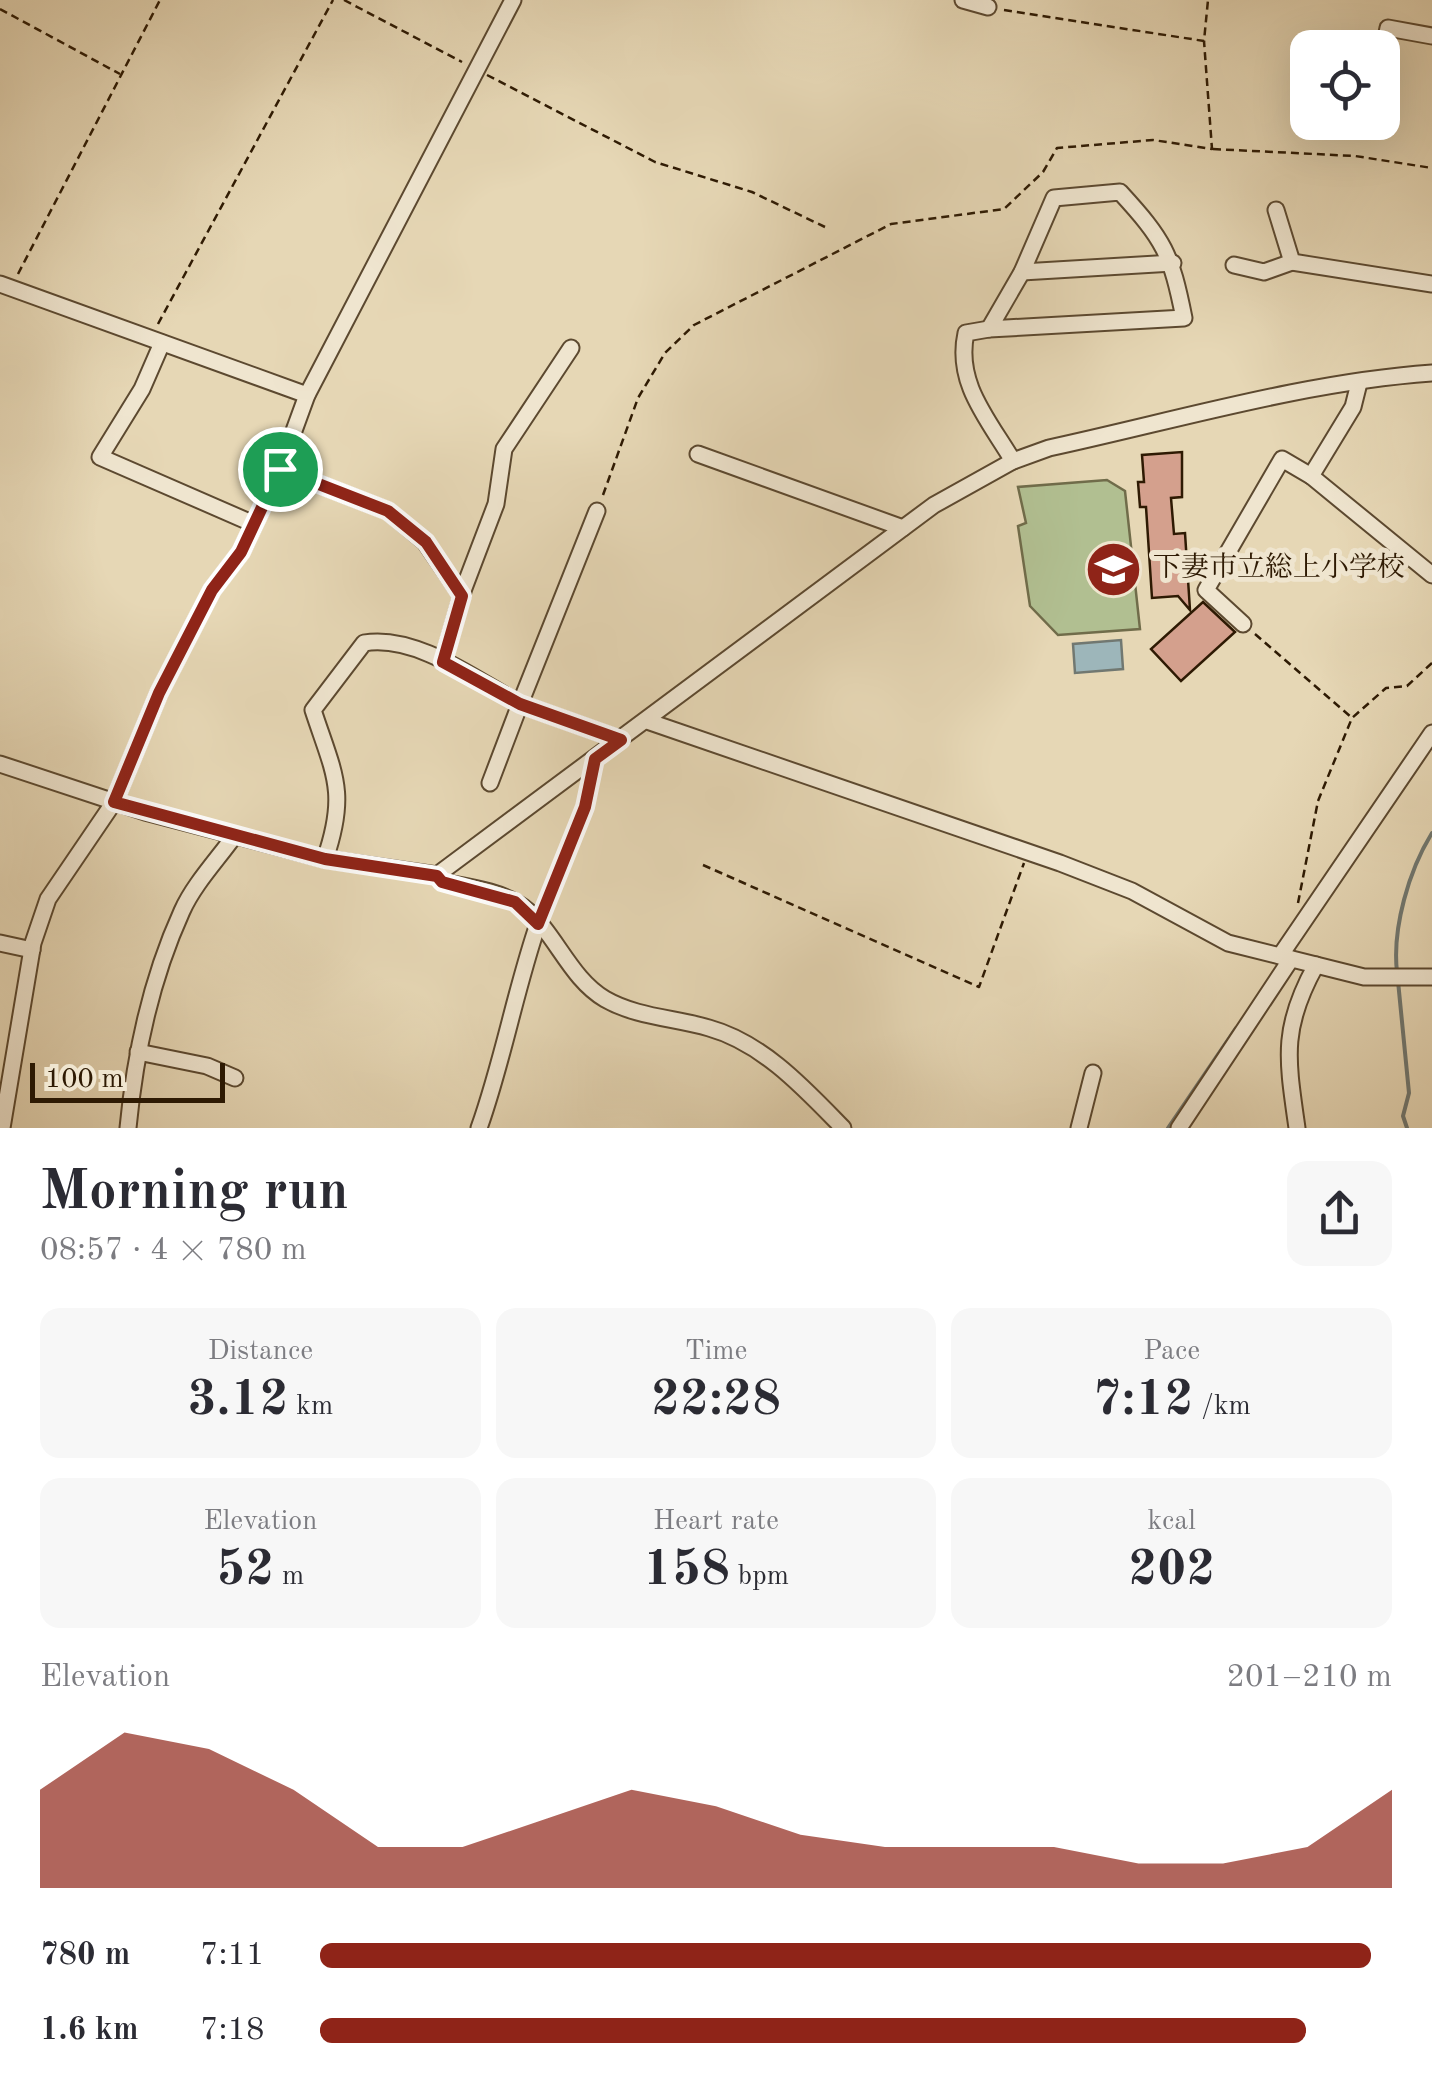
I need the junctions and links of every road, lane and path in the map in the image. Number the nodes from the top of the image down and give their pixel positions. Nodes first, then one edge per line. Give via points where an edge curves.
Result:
1 (160, 0) edge
2 (333, 0) edge
3 (344, 0) edge
4 (513, 0) edge
5 (963, 0) edge
6 (1208, 0) edge
7 (988, 7) joint
8 (0, 10) edge
9 (1400, 30) edge
10 (1432, 36) edge
11 (1204, 40) junction
12 (477, 70) junction
13 (121, 74) junction
14 (1212, 148) junction
15 (1432, 168) edge
16 (1276, 210) dead end
17 (825, 227) dead end
18 (1292, 262) junction
19 (1173, 263) junction
20 (1234, 265) dead end
21 (1022, 272) junction
22 (1432, 284) edge
23 (5, 286) edge
24 (990, 329) junction
25 (156, 340) junction
26 (571, 348) dead end
27 (1432, 374) edge
28 (1359, 382) junction
29 (307, 394) junction
30 (698, 454) dead end
31 (1013, 461) junction
32 (280, 469) junction
33 (1312, 476) junction
34 (597, 511) joint
35 (254, 524) junction
36 (903, 528) junction
37 (1432, 575) edge
38 (462, 596) junction
39 (1243, 624) joint
40 (443, 662) junction
41 (1432, 664) edge
42 (520, 704) junction
43 (1352, 718) junction
44 (646, 721) junction
45 (1432, 733) edge
46 (621, 740) junction
47 (595, 759) junction
48 (0, 764) edge
49 (490, 783) dead end
50 (114, 802) junction
51 (234, 835) junction
52 (1028, 852) junction
53 (325, 859) junction
54 (703, 865) dead end
55 (437, 876) junction
56 (1298, 905) dead end
57 (538, 924) junction
58 (0, 943) edge
59 (32, 950) junction
60 (1285, 957) junction
61 (1316, 965) junction
62 (1432, 977) edge
63 (138, 1052) junction
64 (1093, 1073) dead end
65 (235, 1078) dead end
66 (4, 1092) edge
67 (2, 1128) edge
68 (128, 1128) edge
69 (479, 1128) edge
70 (843, 1128) edge
71 (1080, 1128) edge
72 (1179, 1128) edge
73 (1296, 1128) edge

1 - 13 path
2 - 25 path
3 - 12 path
4 - 12 street
5 - 7 street
6 - 11 path
7 - 11 path
8 - 13 path
9 - 10 street
11 - 14 path
12 - 17 path via 655,162 752,192
12 - 29 street
13 - 23 path
14 - 15 path
14 - 34 path via 1153,140 1056,148 1043,172 1004,209 891,224 694,325 665,352 638,398
16 - 18 street
18 - 20 street via 1264,272
18 - 22 street
19 - 21 street
19 - 21 street via 1120,192 1054,198
19 - 24 street via 1184,318
21 - 24 street
23 - 25 street
24 - 31 street via 966,333 960,358 965,382
25 - 29 street
25 - 35 street via 142,389 100,457
26 - 38 street via 504,449 496,504
27 - 28 street
28 - 31 street
28 - 33 street via 1353,407
29 - 32 street
30 - 36 street
31 - 36 street
32 - 35 street
32 - 38 street via 388,511 426,542
33 - 37 street
33 - 39 street via 1282,459 1206,590
34 - 42 street
35 - 50 street via 159,693
36 - 44 street
38 - 40 street
39 - 43 path
40 - 42 street
40 - 53 street via 381,640 364,643 313,710 339,788 338,820
41 - 43 path via 1407,686 1386,688
42 - 46 street
42 - 49 street
43 - 56 path via 1318,800
44 - 46 street
44 - 52 street
45 - 60 street
46 - 47 street
47 - 55 street
47 - 57 path via 585,807
48 - 50 street
50 - 51 street
50 - 59 street via 48,898
51 - 53 street
51 - 63 street via 183,908
52 - 54 path via 979,988
52 - 60 street via 1132,891 1228,943
53 - 55 street
55 - 57 street via 515,902
57 - 69 street
57 - 70 street via 606,1000 746,1044 799,1082
58 - 59 street
59 - 66 street
60 - 61 street
60 - 72 street
61 - 62 street via 1364,977
61 - 73 street via 1294,1006 1287,1043
63 - 65 street
63 - 68 street
64 - 71 street
66 - 67 street

